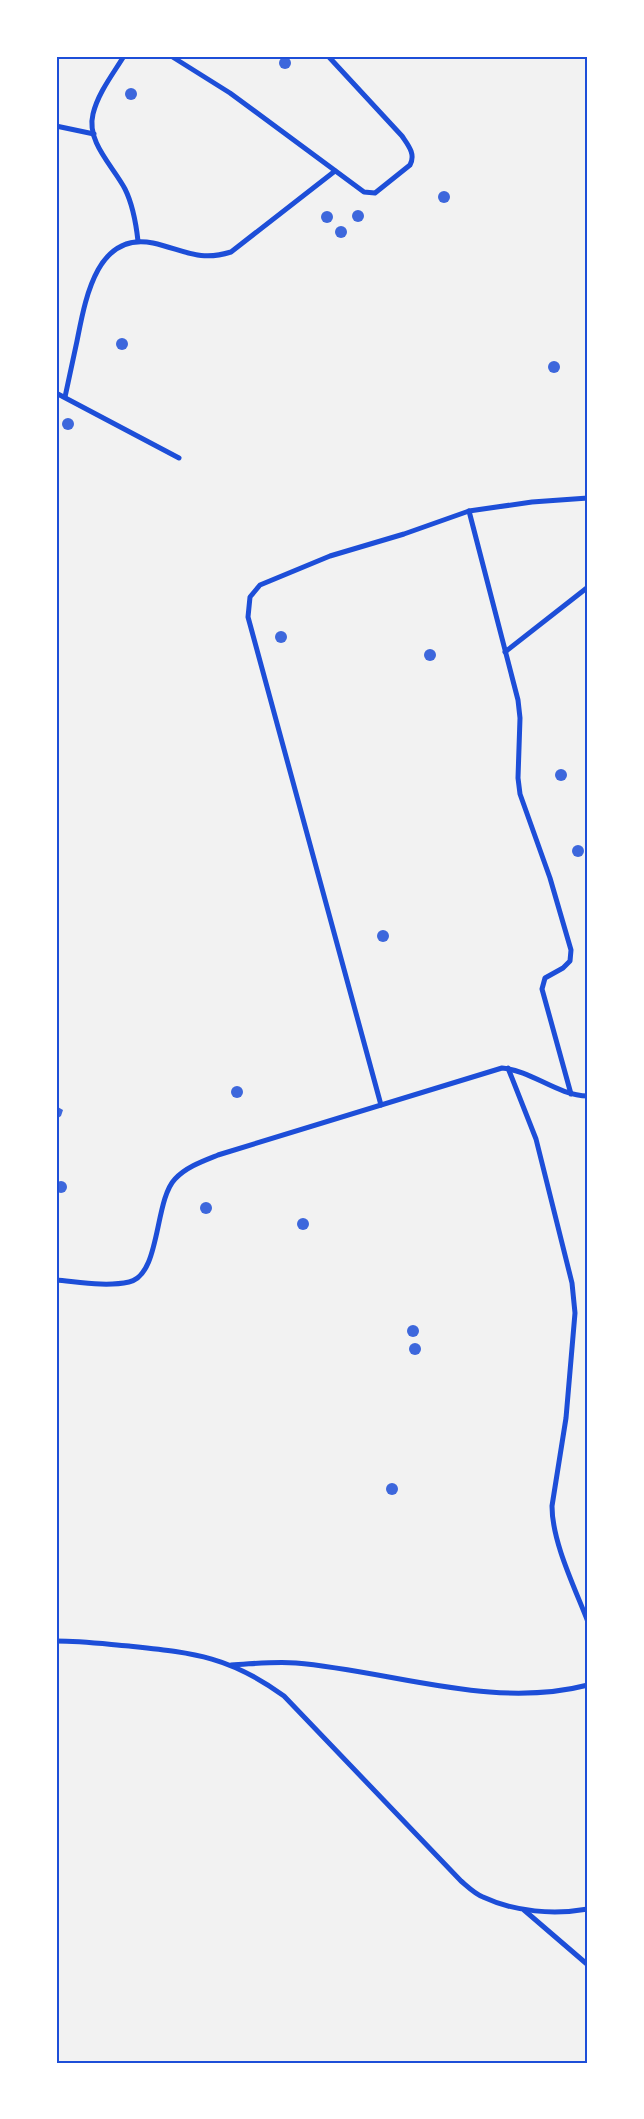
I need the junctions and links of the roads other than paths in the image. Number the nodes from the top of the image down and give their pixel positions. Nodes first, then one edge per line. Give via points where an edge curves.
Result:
1 (124, 56) edge
2 (171, 56) edge
3 (328, 56) edge
4 (56, 126) edge
5 (94, 134) junction
6 (335, 171) junction
7 (138, 241) junction
8 (56, 393) edge
9 (65, 397) junction
10 (179, 458) dead end
11 (588, 498) edge
12 (469, 511) junction
13 (588, 587) edge
14 (505, 652) junction
15 (508, 1068) junction
16 (571, 1094) junction
17 (588, 1096) edge
18 (381, 1105) junction
19 (56, 1280) edge
20 (588, 1622) edge
21 (56, 1641) edge
22 (231, 1665) junction
23 (588, 1685) edge
24 (524, 1909) junction
25 (588, 1909) edge
26 (588, 1965) edge

1 - 5 street via 95,106
2 - 6 street via 230,93
3 - 6 street via 402,136 412,158 410,165 372,194 364,192
4 - 5 street
5 - 7 street via 98,147 125,189
6 - 7 street via 231,252 220,256 196,256
7 - 9 street via 122,246 112,254 90,285
8 - 9 street
9 - 10 street
11 - 12 street
12 - 14 street
12 - 18 street via 330,556 269,581 254,591 247,605
13 - 14 street
14 - 16 street via 520,718 520,794 570,943 570,961 545,978 542,990
15 - 16 street
15 - 18 street via 485,1072
15 - 20 street via 536,1139 572,1284 575,1313 566,1418 552,1519 556,1540
16 - 17 street
18 - 19 street via 218,1155 185,1171 170,1187 148,1266 138,1279 117,1284
21 - 22 street via 174,1650 208,1656
22 - 23 street via 295,1662 486,1691 550,1692
22 - 24 street via 284,1696 461,1881 482,1897
24 - 25 street via 557,1912
24 - 26 street

